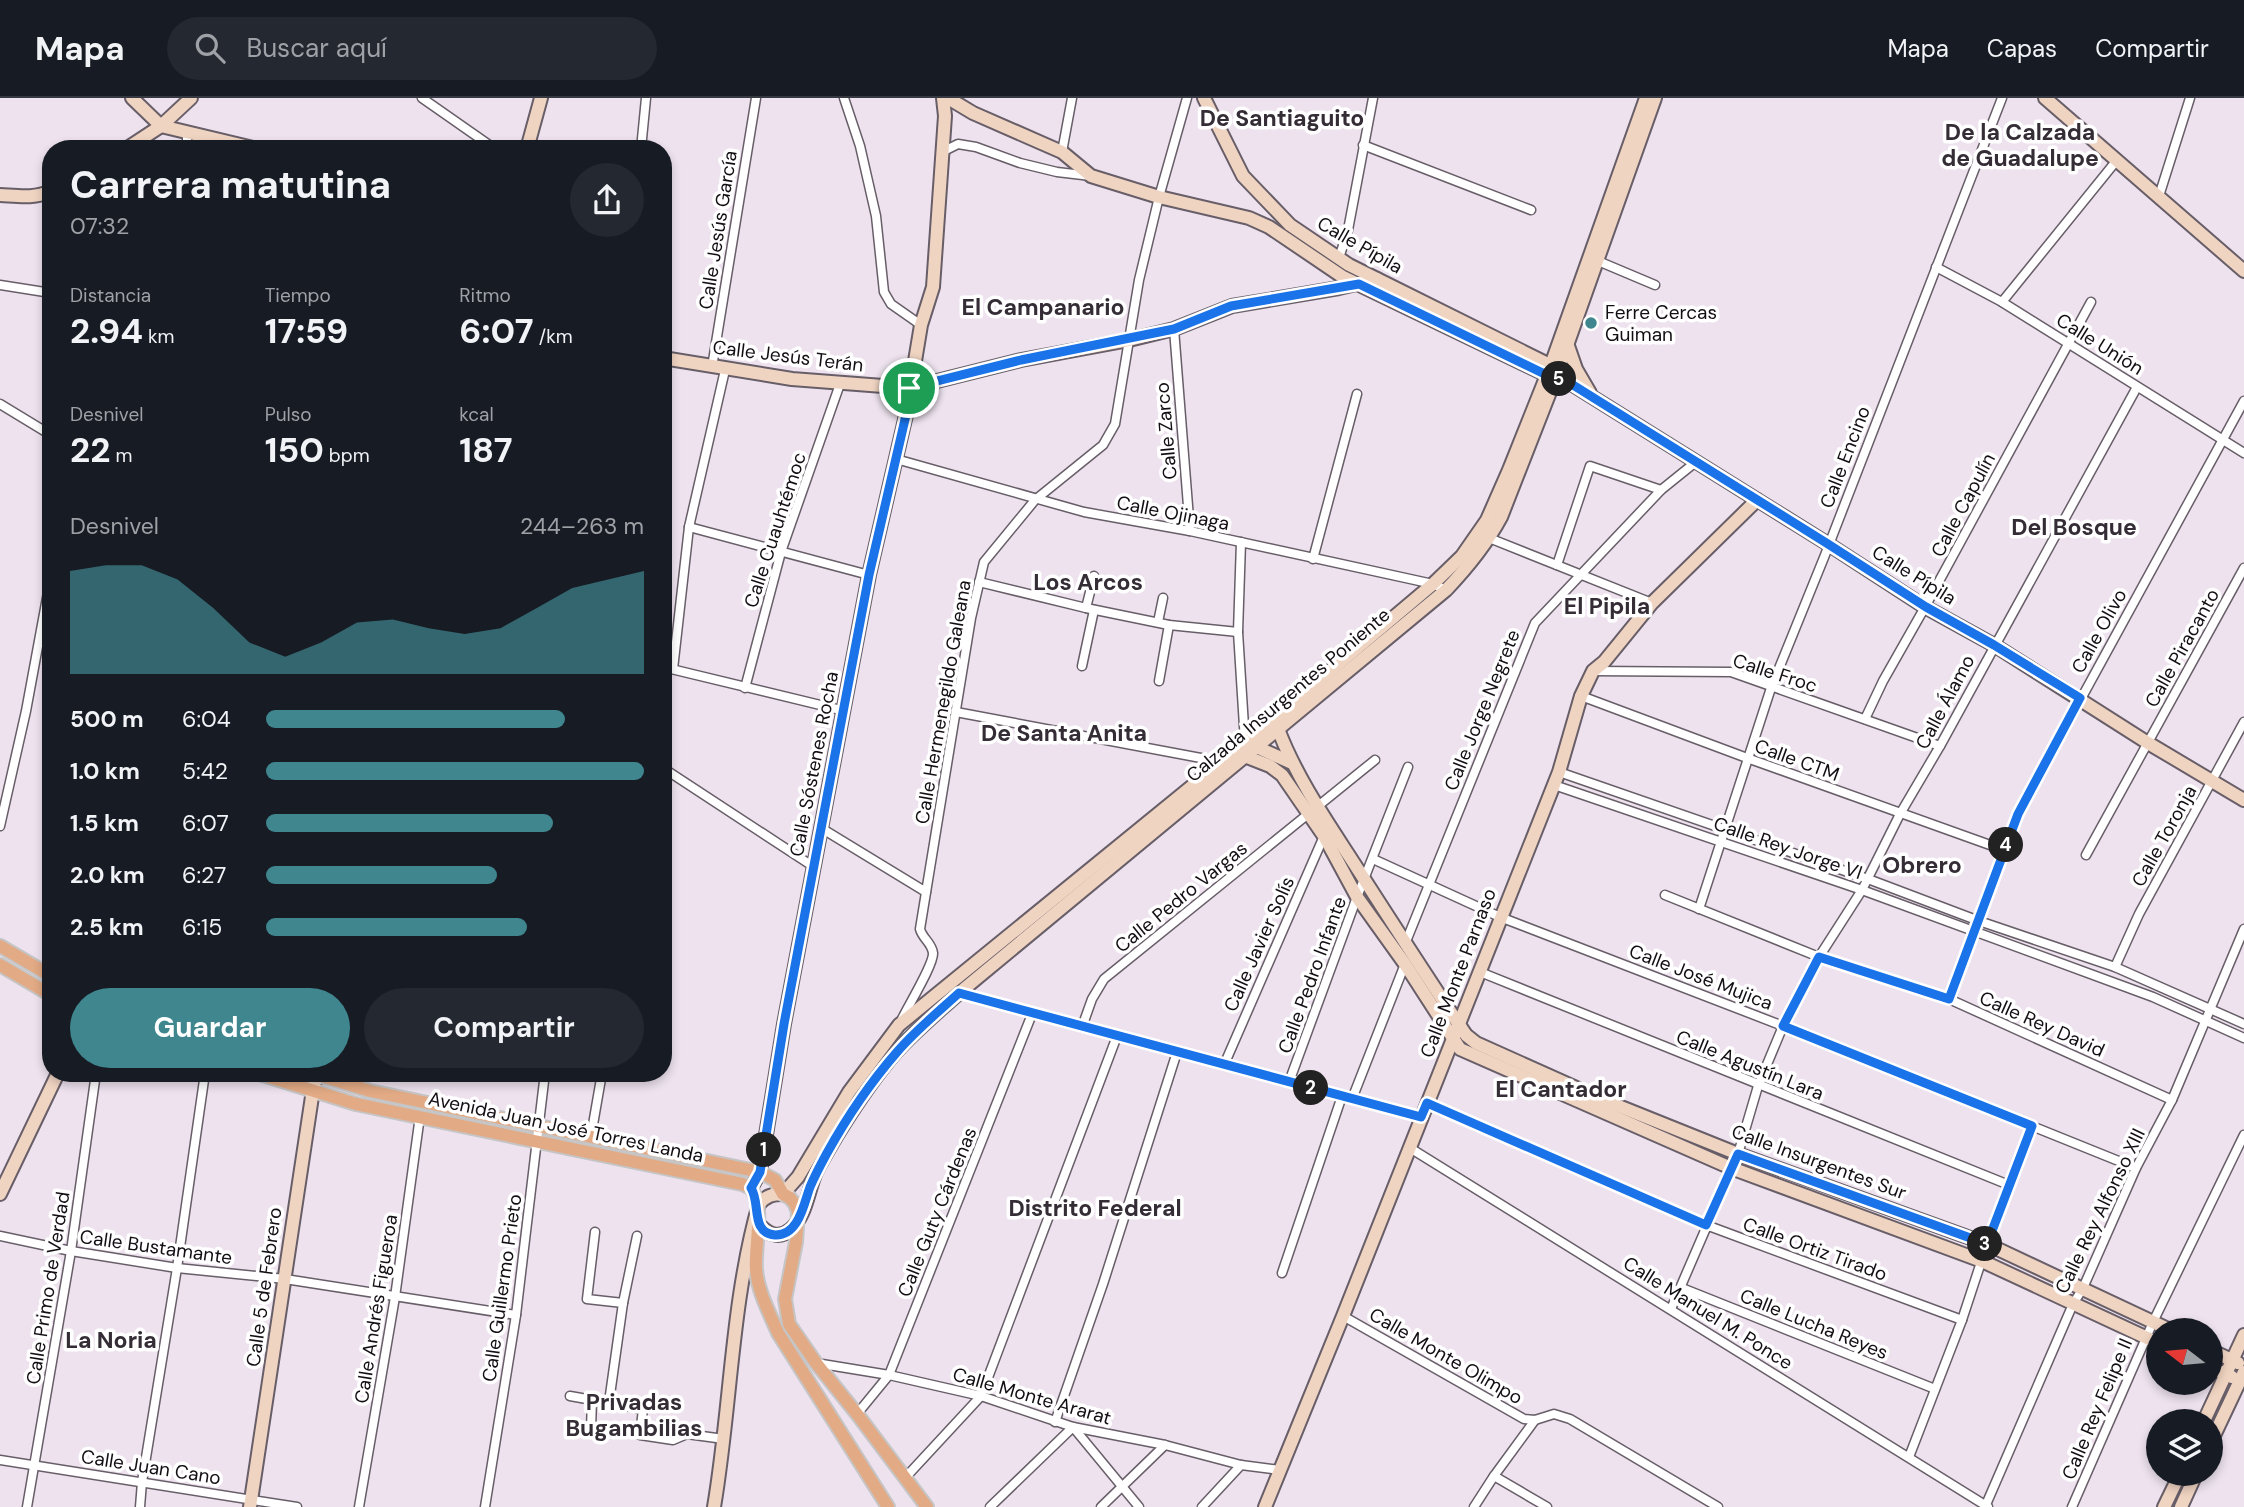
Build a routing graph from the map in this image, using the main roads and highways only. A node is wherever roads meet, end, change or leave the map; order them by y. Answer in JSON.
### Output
{"nodes":[{"id":1,"x":0,"y":946,"type":"edge"},
{"id":2,"x":0,"y":965,"type":"edge"},
{"id":3,"x":42,"y":971,"type":"edge"},
{"id":4,"x":42,"y":990,"type":"edge"},
{"id":5,"x":286,"y":1082,"type":"edge"},
{"id":6,"x":342,"y":1082,"type":"edge"},
{"id":7,"x":888,"y":1507,"type":"edge"},
{"id":8,"x":927,"y":1507,"type":"edge"}],
"edges":[{"from":1,"to":3,"type":"main road"},
{"from":2,"to":4,"type":"main road"},
{"from":5,"to":7,"type":"main road","name":"Avenida Juan José Torres Landa"},
{"from":6,"to":8,"type":"main road","name":"Avenida Juan José Torres Landa"}]}
